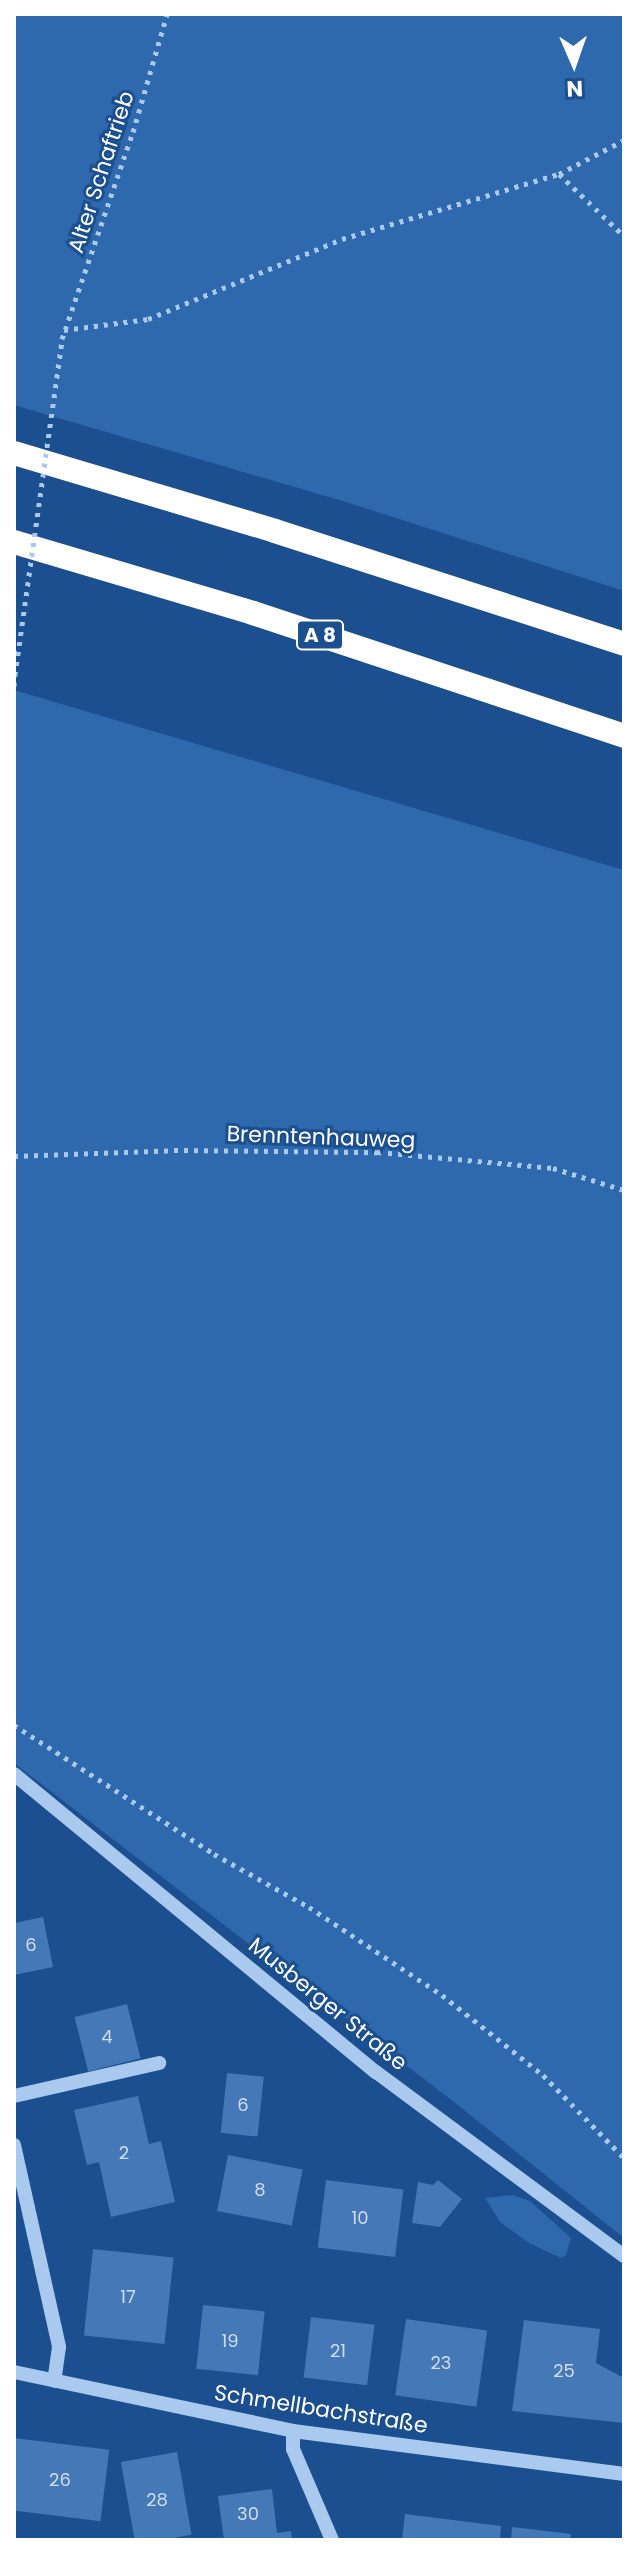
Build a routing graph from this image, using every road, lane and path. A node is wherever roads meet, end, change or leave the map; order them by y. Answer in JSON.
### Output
{"nodes":[{"id":1,"x":167,"y":14,"type":"edge"},
{"id":2,"x":624,"y":140,"type":"edge"},
{"id":3,"x":559,"y":174,"type":"junction"},
{"id":4,"x":624,"y":236,"type":"edge"},
{"id":5,"x":64,"y":330,"type":"junction"},
{"id":6,"x":14,"y":453,"type":"edge"},
{"id":7,"x":14,"y":542,"type":"edge"},
{"id":8,"x":624,"y":644,"type":"edge"},
{"id":9,"x":15,"y":675,"type":"edge"},
{"id":10,"x":14,"y":686,"type":"edge"},
{"id":11,"x":624,"y":736,"type":"edge"},
{"id":12,"x":14,"y":1156,"type":"edge"},
{"id":13,"x":624,"y":1190,"type":"edge"},
{"id":14,"x":14,"y":1725,"type":"edge"},
{"id":15,"x":14,"y":1775,"type":"edge"},
{"id":16,"x":159,"y":2063,"type":"dead end"},
{"id":17,"x":14,"y":2096,"type":"edge"},
{"id":18,"x":14,"y":2145,"type":"edge"},
{"id":19,"x":624,"y":2158,"type":"edge"},
{"id":20,"x":624,"y":2256,"type":"edge"},
{"id":21,"x":14,"y":2372,"type":"edge"},
{"id":22,"x":54,"y":2381,"type":"junction"},
{"id":23,"x":293,"y":2431,"type":"junction"},
{"id":24,"x":624,"y":2474,"type":"edge"},
{"id":25,"x":332,"y":2540,"type":"edge"}],
"edges":[{"from":1,"to":5,"type":"path","name":"Alter Schaftrieb"},
{"from":2,"to":3,"type":"path"},
{"from":3,"to":4,"type":"path"},
{"from":3,"to":5,"type":"path"},
{"from":5,"to":9,"type":"path","name":"Alter Schaftrieb","bridge":true},
{"from":6,"to":8,"type":"highway"},
{"from":7,"to":11,"type":"highway","number":"A 8"},
{"from":9,"to":10,"type":"path","name":"Alter Schaftrieb"},
{"from":12,"to":13,"type":"path","name":"Brenntenhauweg"},
{"from":14,"to":19,"type":"path"},
{"from":15,"to":20,"type":"street","name":"Musberger Straße"},
{"from":16,"to":17,"type":"street"},
{"from":18,"to":22,"type":"street"},
{"from":21,"to":22,"type":"street","name":"Schmellbachstraße"},
{"from":22,"to":23,"type":"street","name":"Schmellbachstraße"},
{"from":23,"to":24,"type":"street","name":"Schmellbachstraße"},
{"from":23,"to":25,"type":"street"}]}
